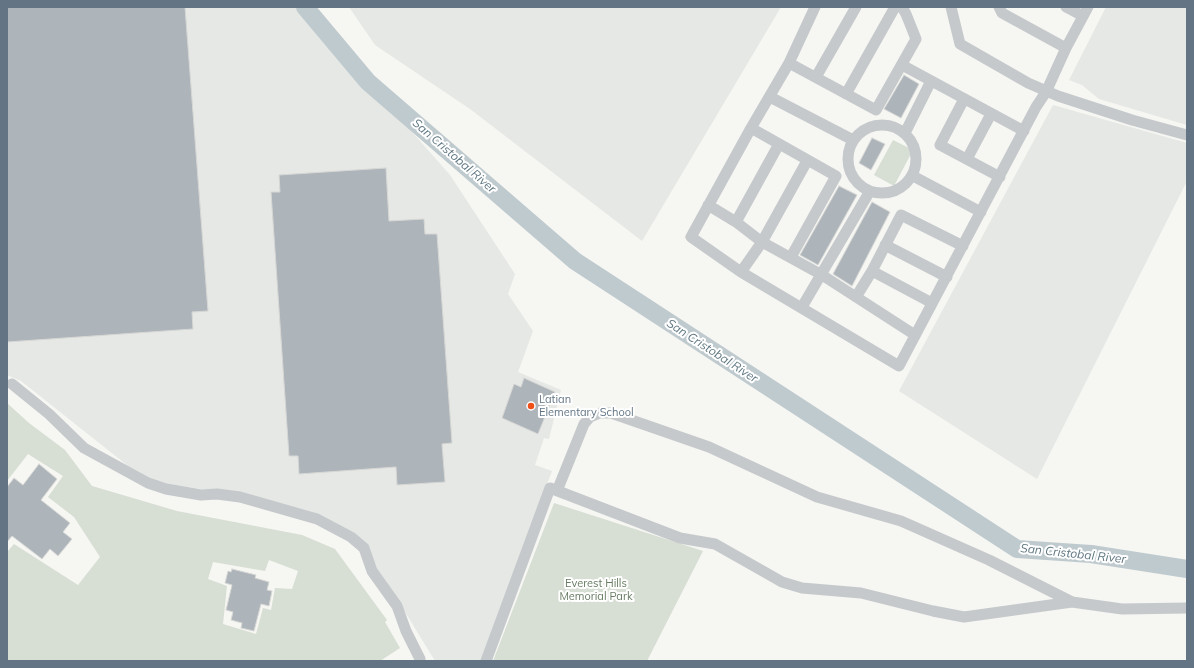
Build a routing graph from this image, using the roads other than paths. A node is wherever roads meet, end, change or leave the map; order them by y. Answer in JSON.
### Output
{"nodes":[{"id":1,"x":815,"y":7,"type":"edge"},
{"id":2,"x":856,"y":7,"type":"edge"},
{"id":3,"x":895,"y":7,"type":"edge"},
{"id":4,"x":902,"y":7,"type":"edge"},
{"id":5,"x":951,"y":7,"type":"edge"},
{"id":6,"x":999,"y":7,"type":"edge"},
{"id":7,"x":1066,"y":7,"type":"edge"},
{"id":8,"x":1085,"y":12,"type":"edge"},
{"id":9,"x":1066,"y":48,"type":"junction"},
{"id":10,"x":789,"y":63,"type":"junction"},
{"id":11,"x":902,"y":65,"type":"junction"},
{"id":12,"x":816,"y":77,"type":"junction"},
{"id":13,"x":931,"y":81,"type":"junction"},
{"id":14,"x":1046,"y":92,"type":"junction"},
{"id":15,"x":846,"y":94,"type":"junction"},
{"id":16,"x":770,"y":97,"type":"junction"},
{"id":17,"x":964,"y":99,"type":"junction"},
{"id":18,"x":991,"y":114,"type":"junction"},
{"id":19,"x":750,"y":128,"type":"junction"},
{"id":20,"x":1024,"y":131,"type":"junction"},
{"id":21,"x":905,"y":133,"type":"junction"},
{"id":22,"x":1187,"y":135,"type":"edge"},
{"id":23,"x":853,"y":140,"type":"junction"},
{"id":24,"x":779,"y":144,"type":"junction"},
{"id":25,"x":967,"y":159,"type":"junction"},
{"id":26,"x":807,"y":161,"type":"junction"},
{"id":27,"x":913,"y":176,"type":"junction"},
{"id":28,"x":1000,"y":177,"type":"junction"},
{"id":29,"x":870,"y":191,"type":"junction"},
{"id":30,"x":708,"y":205,"type":"junction"},
{"id":31,"x":981,"y":212,"type":"junction"},
{"id":32,"x":736,"y":222,"type":"junction"},
{"id":33,"x":762,"y":242,"type":"junction"},
{"id":34,"x":885,"y":245,"type":"junction"},
{"id":35,"x":963,"y":246,"type":"junction"},
{"id":36,"x":791,"y":257,"type":"junction"},
{"id":37,"x":872,"y":271,"type":"junction"},
{"id":38,"x":741,"y":272,"type":"junction"},
{"id":39,"x":822,"y":275,"type":"junction"},
{"id":40,"x":947,"y":277,"type":"junction"},
{"id":41,"x":856,"y":297,"type":"junction"},
{"id":42,"x":932,"y":303,"type":"junction"},
{"id":43,"x":802,"y":307,"type":"junction"},
{"id":44,"x":915,"y":335,"type":"junction"},
{"id":45,"x":12,"y":384,"type":"dead end"},
{"id":46,"x":557,"y":491,"type":"junction"},
{"id":47,"x":1072,"y":602,"type":"junction"},
{"id":48,"x":1187,"y":608,"type":"edge"},
{"id":49,"x":419,"y":660,"type":"edge"},
{"id":50,"x":486,"y":661,"type":"edge"}],
"edges":[{"from":1,"to":10,"type":"street"},
{"from":2,"to":12,"type":"street"},
{"from":3,"to":15,"type":"street"},
{"from":4,"to":11,"type":"street"},
{"from":5,"to":14,"type":"street"},
{"from":6,"to":9,"type":"street"},
{"from":7,"to":8,"type":"street"},
{"from":8,"to":9,"type":"street"},
{"from":9,"to":14,"type":"street"},
{"from":10,"to":12,"type":"street"},
{"from":10,"to":16,"type":"street"},
{"from":11,"to":13,"type":"street"},
{"from":11,"to":15,"type":"street"},
{"from":12,"to":15,"type":"street"},
{"from":13,"to":17,"type":"street"},
{"from":13,"to":21,"type":"street"},
{"from":14,"to":20,"type":"street"},
{"from":14,"to":22,"type":"street"},
{"from":16,"to":19,"type":"street"},
{"from":16,"to":23,"type":"street"},
{"from":17,"to":18,"type":"street"},
{"from":17,"to":25,"type":"street"},
{"from":18,"to":20,"type":"street"},
{"from":18,"to":25,"type":"street"},
{"from":19,"to":24,"type":"street"},
{"from":19,"to":30,"type":"street"},
{"from":20,"to":28,"type":"street"},
{"from":21,"to":23,"type":"street"},
{"from":21,"to":27,"type":"street"},
{"from":23,"to":29,"type":"street"},
{"from":24,"to":26,"type":"street"},
{"from":24,"to":32,"type":"street"},
{"from":25,"to":28,"type":"street"},
{"from":26,"to":33,"type":"street"},
{"from":26,"to":36,"type":"street"},
{"from":27,"to":29,"type":"street"},
{"from":27,"to":31,"type":"street"},
{"from":28,"to":31,"type":"street"},
{"from":29,"to":39,"type":"street"},
{"from":30,"to":32,"type":"street"},
{"from":30,"to":38,"type":"street"},
{"from":31,"to":35,"type":"street"},
{"from":32,"to":33,"type":"street"},
{"from":33,"to":36,"type":"street"},
{"from":33,"to":38,"type":"street"},
{"from":34,"to":35,"type":"street"},
{"from":34,"to":37,"type":"street"},
{"from":34,"to":40,"type":"street"},
{"from":35,"to":40,"type":"street"},
{"from":36,"to":39,"type":"street"},
{"from":37,"to":41,"type":"street"},
{"from":37,"to":42,"type":"street"},
{"from":38,"to":43,"type":"street"},
{"from":39,"to":41,"type":"street"},
{"from":39,"to":43,"type":"street"},
{"from":40,"to":42,"type":"street"},
{"from":41,"to":44,"type":"street"},
{"from":42,"to":44,"type":"street"},
{"from":43,"to":44,"type":"street"},
{"from":45,"to":49,"type":"street"},
{"from":46,"to":47,"type":"street"},
{"from":46,"to":47,"type":"street"},
{"from":46,"to":50,"type":"street"},
{"from":47,"to":48,"type":"street"}]}
